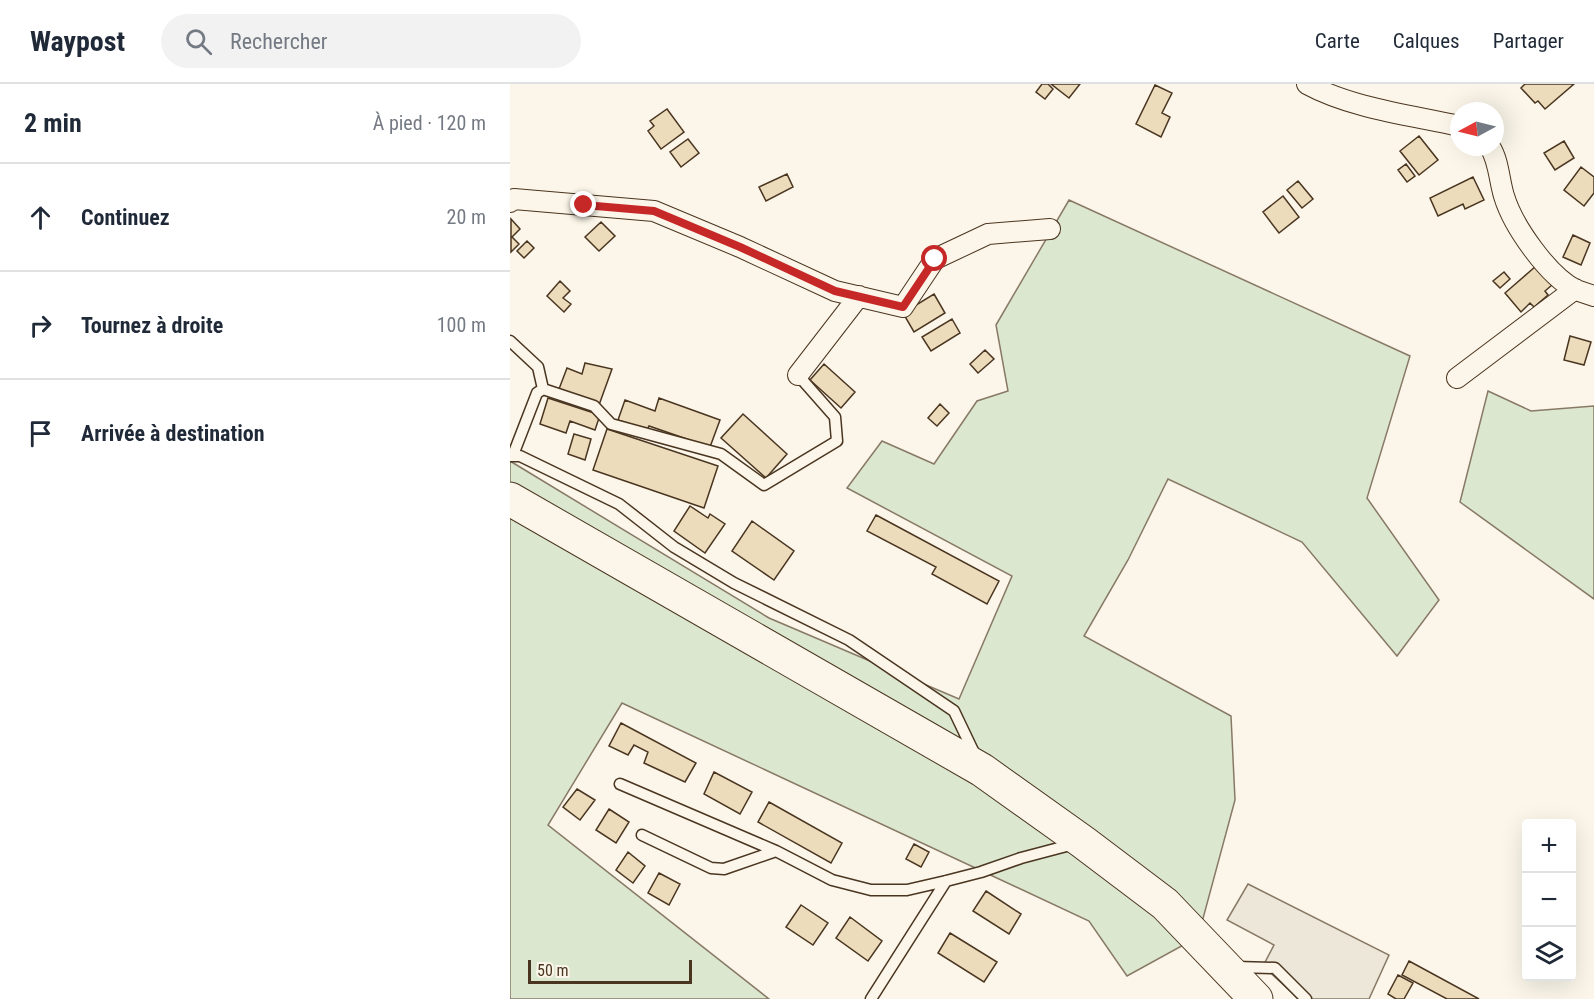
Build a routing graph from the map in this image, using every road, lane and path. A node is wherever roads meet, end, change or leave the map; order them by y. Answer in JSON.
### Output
{"nodes":[{"id":1,"x":1307,"y":84,"type":"edge"},
{"id":2,"x":1450,"y":124,"type":"edge"},
{"id":3,"x":1493,"y":156,"type":"edge"},
{"id":4,"x":510,"y":202,"type":"edge"},
{"id":5,"x":1050,"y":229,"type":"dead end"},
{"id":6,"x":1575,"y":289,"type":"junction"},
{"id":7,"x":1594,"y":296,"type":"edge"},
{"id":8,"x":859,"y":297,"type":"junction"},
{"id":9,"x":510,"y":341,"type":"edge"},
{"id":10,"x":798,"y":375,"type":"joint"},
{"id":11,"x":1457,"y":378,"type":"dead end"},
{"id":12,"x":543,"y":389,"type":"junction"},
{"id":13,"x":512,"y":455,"type":"edge"},
{"id":14,"x":510,"y":499,"type":"edge"},
{"id":15,"x":982,"y":770,"type":"junction"},
{"id":16,"x":620,"y":784,"type":"dead end"},
{"id":17,"x":642,"y":834,"type":"dead end"},
{"id":18,"x":1083,"y":842,"type":"junction"},
{"id":19,"x":776,"y":851,"type":"junction"},
{"id":20,"x":946,"y":882,"type":"junction"},
{"id":21,"x":1226,"y":967,"type":"junction"},
{"id":22,"x":872,"y":999,"type":"edge"},
{"id":23,"x":1256,"y":999,"type":"edge"},
{"id":24,"x":1306,"y":999,"type":"edge"}],
"edges":[{"from":1,"to":2,"type":"street"},
{"from":3,"to":6,"type":"street"},
{"from":4,"to":8,"type":"street"},
{"from":5,"to":8,"type":"street"},
{"from":6,"to":7,"type":"street"},
{"from":6,"to":11,"type":"street"},
{"from":8,"to":10,"type":"street"},
{"from":9,"to":12,"type":"lane"},
{"from":10,"to":12,"type":"lane"},
{"from":12,"to":13,"type":"lane"},
{"from":13,"to":15,"type":"lane"},
{"from":14,"to":15,"type":"highway"},
{"from":15,"to":18,"type":"highway"},
{"from":16,"to":19,"type":"lane"},
{"from":17,"to":19,"type":"lane"},
{"from":18,"to":20,"type":"lane"},
{"from":18,"to":21,"type":"highway"},
{"from":19,"to":20,"type":"lane"},
{"from":20,"to":22,"type":"lane"},
{"from":21,"to":23,"type":"highway"},
{"from":21,"to":24,"type":"lane"}]}
